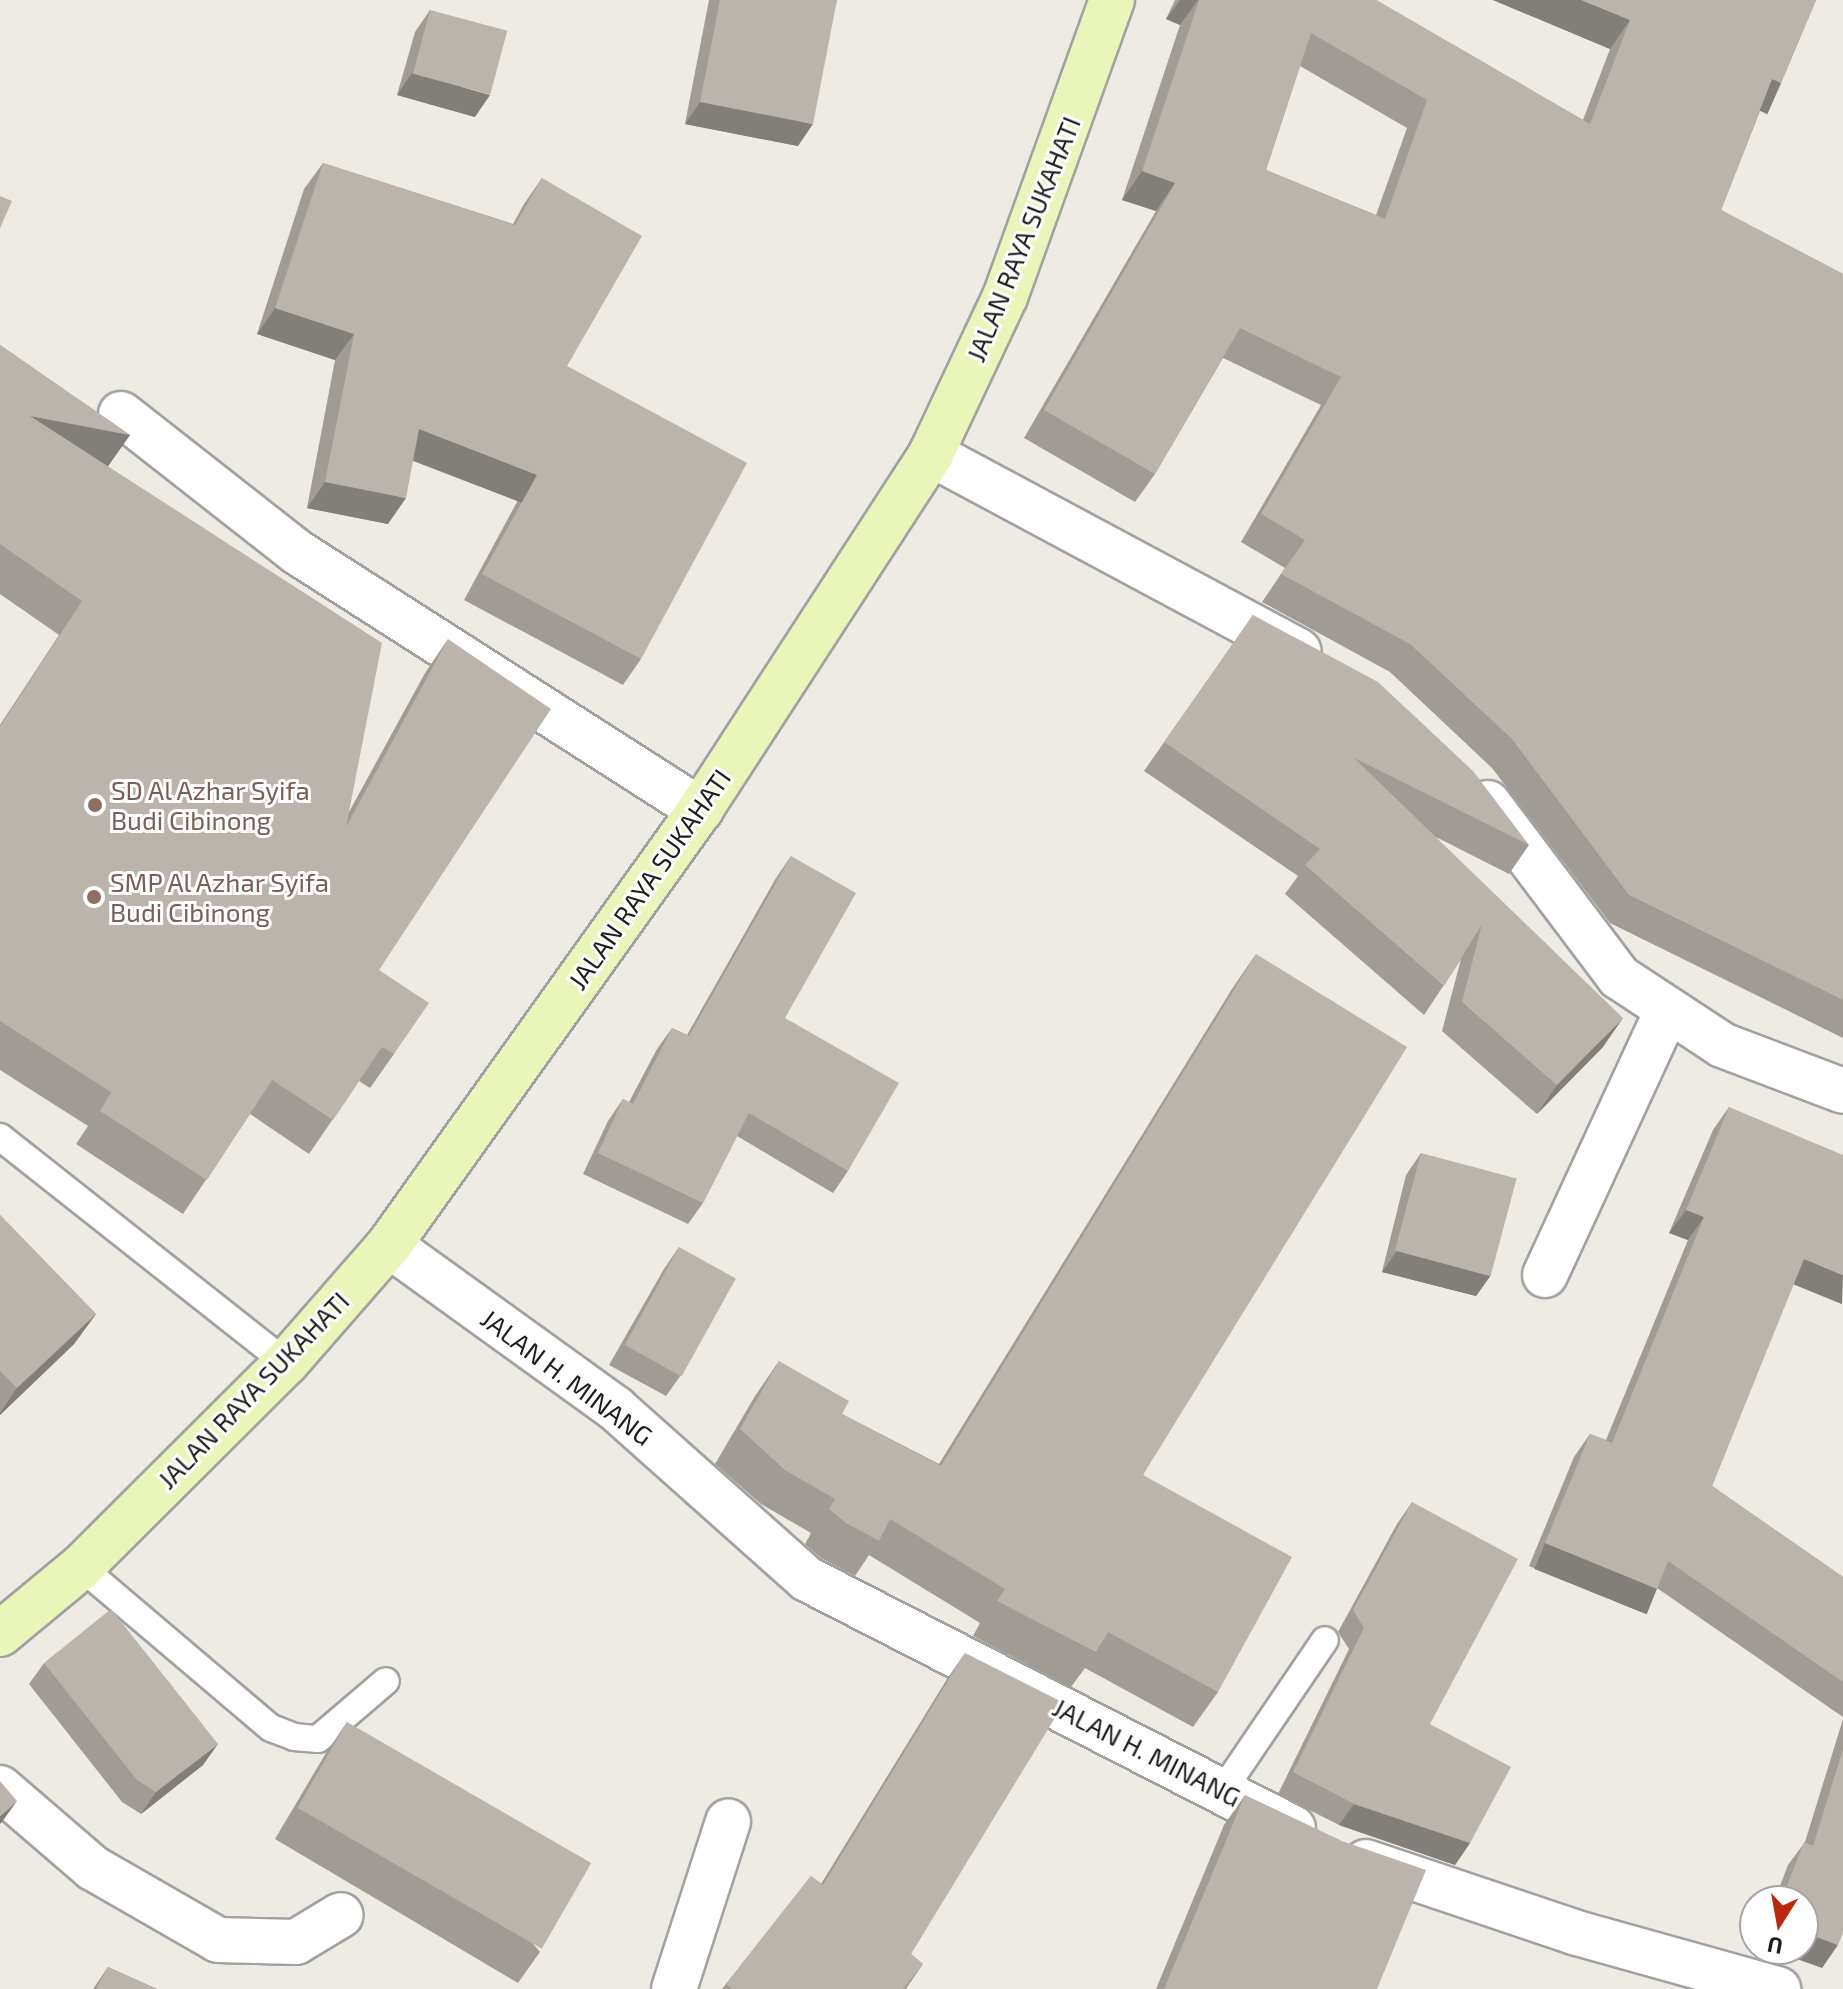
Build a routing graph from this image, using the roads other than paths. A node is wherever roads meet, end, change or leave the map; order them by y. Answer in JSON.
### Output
{"nodes":[{"id":1,"x":1112,"y":0,"type":"edge"},
{"id":2,"x":121,"y":414,"type":"dead end"},
{"id":3,"x":931,"y":454,"type":"junction"},
{"id":4,"x":1332,"y":668,"type":"edge"},
{"id":5,"x":1463,"y":773,"type":"edge"},
{"id":6,"x":700,"y":810,"type":"junction"},
{"id":7,"x":1666,"y":1013,"type":"junction"},
{"id":8,"x":1843,"y":1091,"type":"edge"},
{"id":9,"x":0,"y":1137,"type":"edge"},
{"id":10,"x":389,"y":1245,"type":"junction"},
{"id":11,"x":1545,"y":1275,"type":"dead end"},
{"id":12,"x":286,"y":1363,"type":"junction"},
{"id":13,"x":81,"y":1567,"type":"junction"},
{"id":14,"x":0,"y":1634,"type":"edge"},
{"id":15,"x":1325,"y":1640,"type":"dead end"},
{"id":16,"x":386,"y":1681,"type":"dead end"},
{"id":17,"x":0,"y":1788,"type":"edge"},
{"id":18,"x":1223,"y":1790,"type":"junction"},
{"id":19,"x":728,"y":1822,"type":"dead end"},
{"id":20,"x":341,"y":1915,"type":"dead end"},
{"id":21,"x":674,"y":1989,"type":"edge"},
{"id":22,"x":1778,"y":1989,"type":"edge"}],
"edges":[{"from":1,"to":3,"type":"main road","name":"JALAN RAYA SUKAHATI"},
{"from":2,"to":6,"type":"street"},
{"from":3,"to":4,"type":"street"},
{"from":3,"to":6,"type":"main road","name":"JALAN RAYA SUKAHATI"},
{"from":5,"to":7,"type":"street"},
{"from":6,"to":10,"type":"main road","name":"JALAN RAYA SUKAHATI"},
{"from":7,"to":8,"type":"street"},
{"from":7,"to":11,"type":"street"},
{"from":9,"to":12,"type":"lane"},
{"from":10,"to":12,"type":"main road","name":"JALAN RAYA SUKAHATI"},
{"from":10,"to":18,"type":"street","name":"JALAN H. MINANG"},
{"from":12,"to":13,"type":"main road","name":"JALAN RAYA SUKAHATI"},
{"from":13,"to":14,"type":"main road","name":"JALAN RAYA SUKAHATI"},
{"from":13,"to":16,"type":"lane"},
{"from":15,"to":18,"type":"lane"},
{"from":17,"to":20,"type":"street"},
{"from":18,"to":22,"type":"street","name":"JALAN H. MINANG"},
{"from":19,"to":21,"type":"street"}]}
